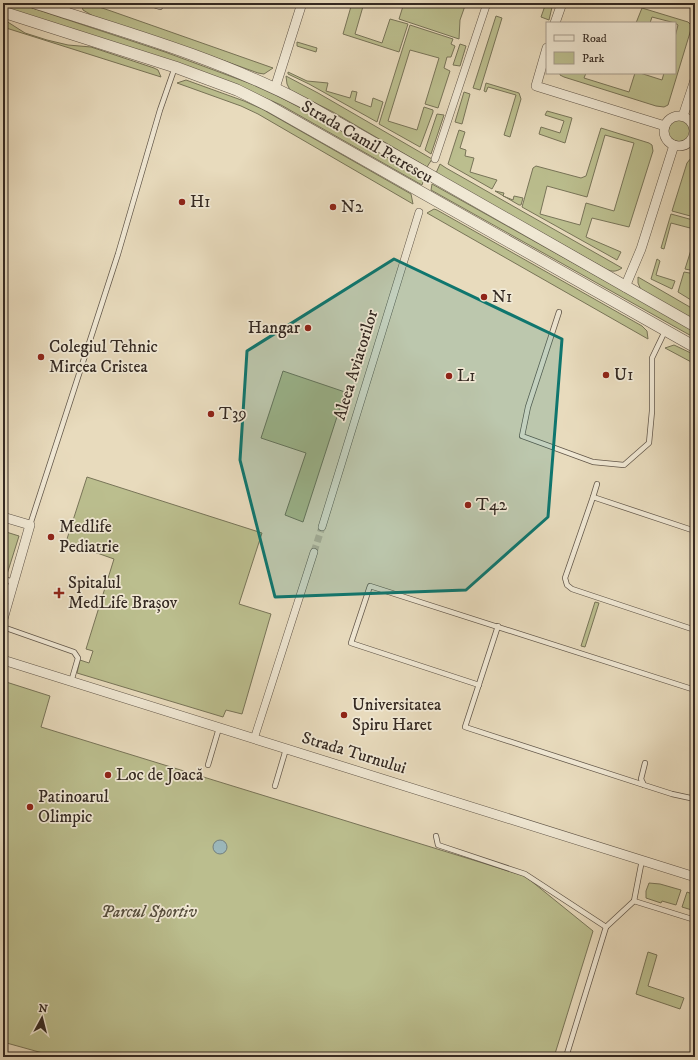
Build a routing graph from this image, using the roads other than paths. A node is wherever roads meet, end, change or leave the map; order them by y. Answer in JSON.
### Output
{"nodes":[{"id":1,"x":35,"y":3,"type":"edge"},
{"id":2,"x":148,"y":3,"type":"edge"},
{"id":3,"x":161,"y":3,"type":"edge"},
{"id":4,"x":302,"y":3,"type":"edge"},
{"id":5,"x":487,"y":3,"type":"edge"},
{"id":6,"x":562,"y":3,"type":"edge"},
{"id":7,"x":68,"y":8,"type":"edge"},
{"id":8,"x":3,"y":12,"type":"edge"},
{"id":9,"x":555,"y":22,"type":"edge"},
{"id":10,"x":546,"y":51,"type":"edge"},
{"id":11,"x":175,"y":67,"type":"junction"},
{"id":12,"x":695,"y":80,"type":"edge"},
{"id":13,"x":275,"y":88,"type":"junction"},
{"id":14,"x":683,"y":116,"type":"junction"},
{"id":15,"x":665,"y":126,"type":"junction"},
{"id":16,"x":694,"y":136,"type":"edge"},
{"id":17,"x":674,"y":145,"type":"junction"},
{"id":18,"x":435,"y":159,"type":"dead end"},
{"id":19,"x":418,"y":212,"type":"dead end"},
{"id":20,"x":625,"y":286,"type":"junction"},
{"id":21,"x":558,"y":312,"type":"dead end"},
{"id":22,"x":695,"y":326,"type":"edge"},
{"id":23,"x":665,"y":331,"type":"junction"},
{"id":24,"x":695,"y":347,"type":"edge"},
{"id":25,"x":597,"y":484,"type":"dead end"},
{"id":26,"x":593,"y":497,"type":"junction"},
{"id":27,"x":3,"y":517,"type":"edge"},
{"id":28,"x":30,"y":525,"type":"junction"},
{"id":29,"x":322,"y":528,"type":"tunnel mouth"},
{"id":30,"x":695,"y":531,"type":"edge"},
{"id":31,"x":314,"y":552,"type":"tunnel mouth"},
{"id":32,"x":3,"y":579,"type":"edge"},
{"id":33,"x":14,"y":582,"type":"junction"},
{"id":34,"x":3,"y":619,"type":"edge"},
{"id":35,"x":498,"y":626,"type":"junction"},
{"id":36,"x":3,"y":627,"type":"edge"},
{"id":37,"x":695,"y":630,"type":"edge"},
{"id":38,"x":3,"y":660,"type":"edge"},
{"id":39,"x":71,"y":682,"type":"junction"},
{"id":40,"x":479,"y":685,"type":"junction"},
{"id":41,"x":695,"y":690,"type":"edge"},
{"id":42,"x":219,"y":728,"type":"junction"},
{"id":43,"x":254,"y":739,"type":"junction"},
{"id":44,"x":286,"y":749,"type":"junction"},
{"id":45,"x":645,"y":763,"type":"dead end"},
{"id":46,"x":208,"y":765,"type":"dead end"},
{"id":47,"x":644,"y":785,"type":"junction"},
{"id":48,"x":275,"y":786,"type":"dead end"},
{"id":49,"x":695,"y":799,"type":"edge"},
{"id":50,"x":436,"y":836,"type":"dead end"},
{"id":51,"x":642,"y":860,"type":"junction"},
{"id":52,"x":695,"y":875,"type":"edge"},
{"id":53,"x":634,"y":901,"type":"junction"},
{"id":54,"x":695,"y":920,"type":"edge"},
{"id":55,"x":606,"y":928,"type":"junction"},
{"id":56,"x":566,"y":1057,"type":"edge"}],
"edges":[{"from":1,"to":7,"type":"street","name":"Strada Camil Petrescu"},
{"from":2,"to":3,"type":"lane"},
{"from":4,"to":13,"type":"street"},
{"from":5,"to":18,"type":"street"},
{"from":6,"to":9,"type":"street"},
{"from":7,"to":13,"type":"street","name":"Strada Camil Petrescu"},
{"from":8,"to":11,"type":"street","name":"Strada Camil Petrescu"},
{"from":10,"to":15,"type":"street"},
{"from":11,"to":23,"type":"street","name":"Strada Camil Petrescu"},
{"from":11,"to":28,"type":"lane"},
{"from":12,"to":14,"type":"street"},
{"from":13,"to":20,"type":"street","name":"Strada Camil Petrescu"},
{"from":14,"to":15,"type":"street"},
{"from":14,"to":16,"type":"street"},
{"from":15,"to":17,"type":"street"},
{"from":16,"to":17,"type":"street"},
{"from":17,"to":20,"type":"street"},
{"from":19,"to":29,"type":"street","name":"Aleea Aviatorilor"},
{"from":20,"to":22,"type":"street","name":"Strada Camil Petrescu"},
{"from":21,"to":23,"type":"lane"},
{"from":23,"to":24,"type":"street","name":"Strada Camil Petrescu"},
{"from":25,"to":26,"type":"lane"},
{"from":26,"to":30,"type":"lane"},
{"from":26,"to":37,"type":"lane"},
{"from":27,"to":28,"type":"street"},
{"from":28,"to":33,"type":"street"},
{"from":31,"to":43,"type":"street"},
{"from":32,"to":33,"type":"lane"},
{"from":33,"to":34,"type":"street"},
{"from":35,"to":40,"type":"lane"},
{"from":35,"to":40,"type":"lane"},
{"from":35,"to":41,"type":"lane"},
{"from":36,"to":39,"type":"lane"},
{"from":38,"to":39,"type":"street","name":"Strada Turnului"},
{"from":39,"to":42,"type":"street","name":"Strada Turnului"},
{"from":40,"to":47,"type":"lane"},
{"from":42,"to":43,"type":"street","name":"Strada Turnului"},
{"from":42,"to":46,"type":"lane"},
{"from":43,"to":44,"type":"street","name":"Strada Turnului"},
{"from":44,"to":48,"type":"lane"},
{"from":44,"to":51,"type":"street","name":"Strada Turnului"},
{"from":45,"to":47,"type":"lane"},
{"from":47,"to":49,"type":"lane"},
{"from":50,"to":55,"type":"lane"},
{"from":51,"to":52,"type":"street","name":"Strada Turnului"},
{"from":51,"to":53,"type":"lane"},
{"from":53,"to":54,"type":"lane"},
{"from":53,"to":55,"type":"lane"},
{"from":55,"to":56,"type":"lane"}]}
